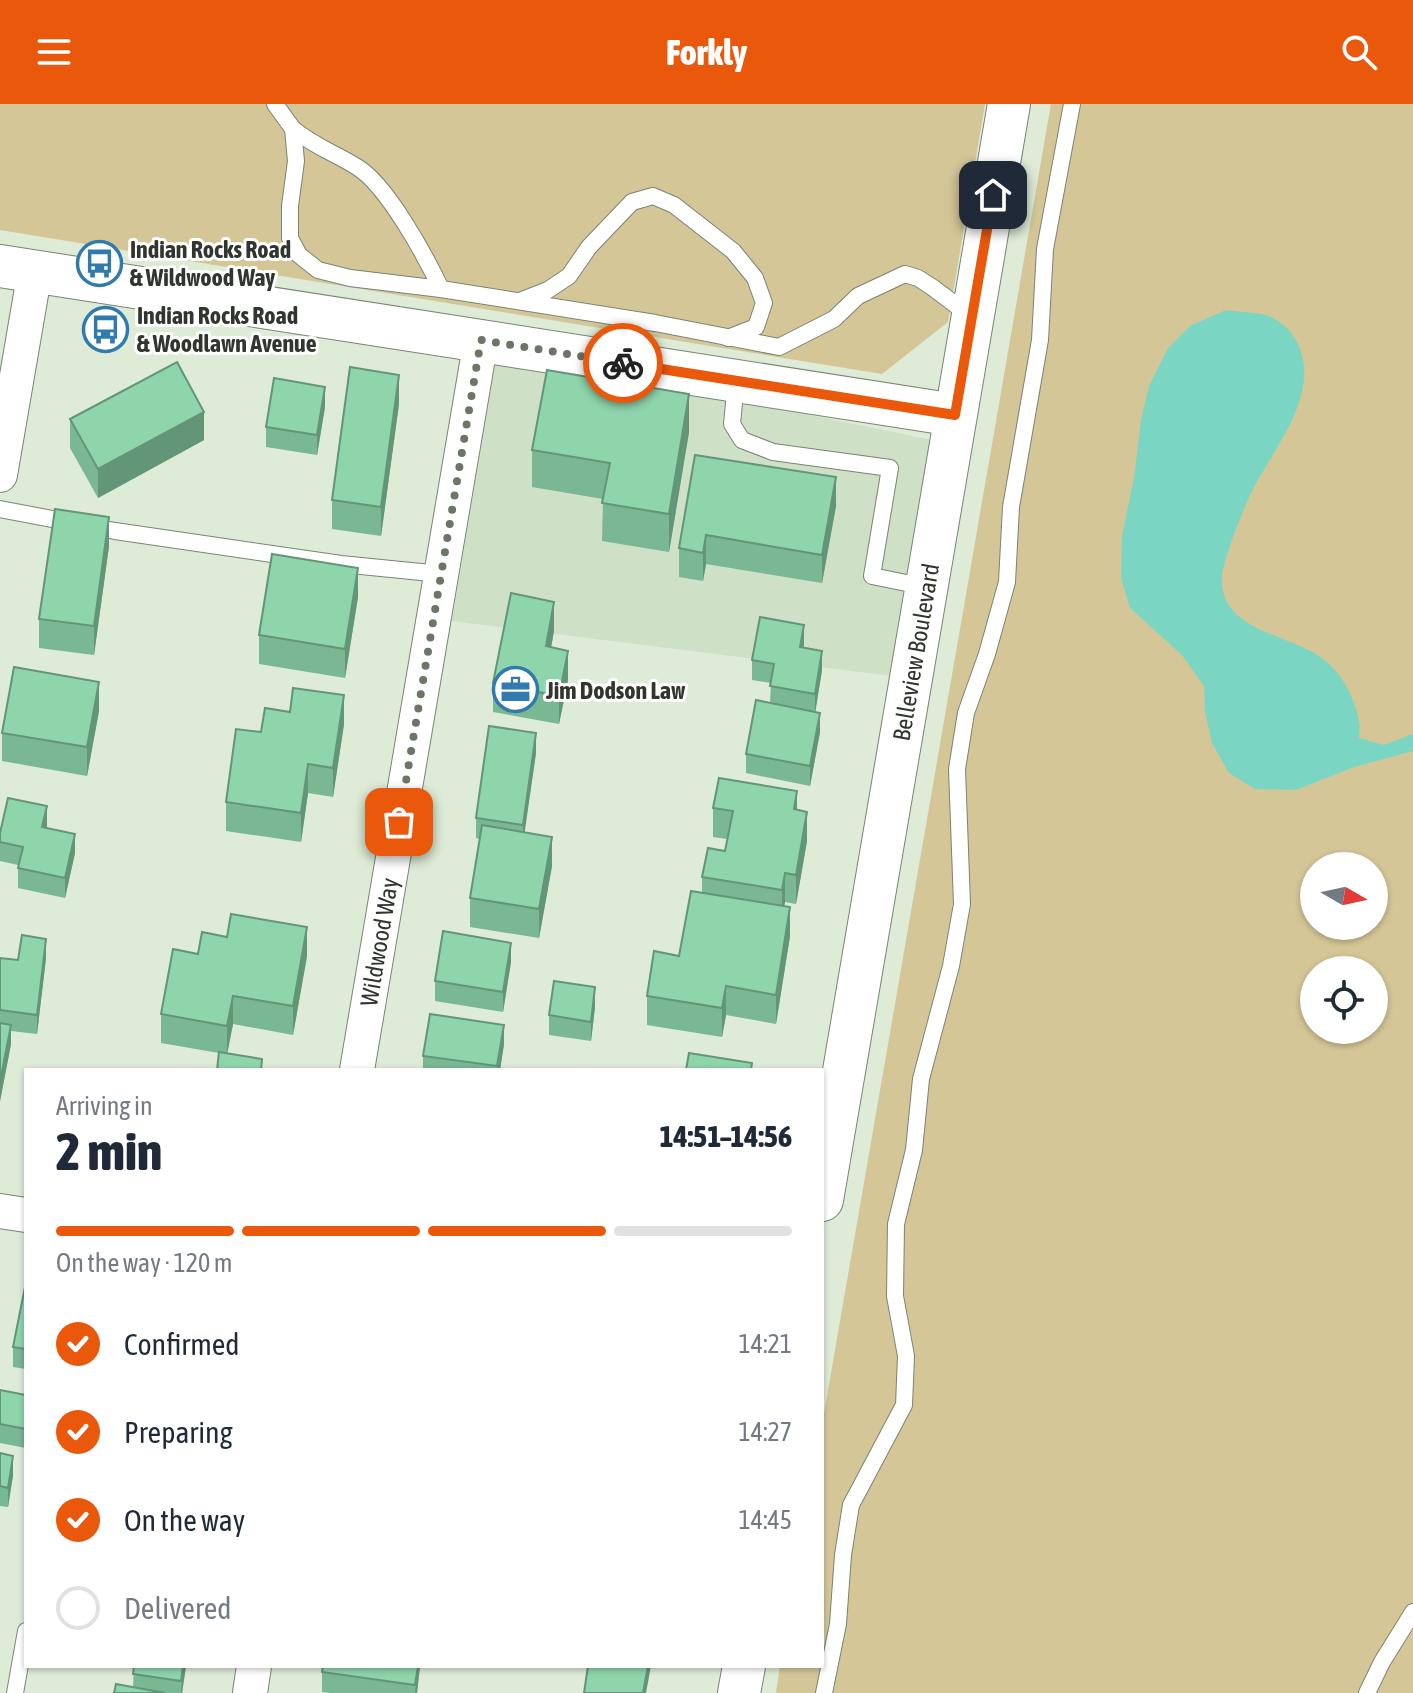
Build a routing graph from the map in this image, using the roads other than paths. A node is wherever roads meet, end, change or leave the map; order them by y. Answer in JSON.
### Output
{"nodes":[{"id":1,"x":275,"y":104,"type":"edge"},
{"id":2,"x":1009,"y":104,"type":"edge"},
{"id":3,"x":1072,"y":104,"type":"edge"},
{"id":4,"x":293,"y":129,"type":"junction"},
{"id":5,"x":18,"y":269,"type":"edge"},
{"id":6,"x":441,"y":289,"type":"junction"},
{"id":7,"x":519,"y":302,"type":"junction"},
{"id":8,"x":972,"y":317,"type":"junction"},
{"id":9,"x":728,"y":338,"type":"junction"},
{"id":10,"x":481,"y":340,"type":"junction"},
{"id":11,"x":736,"y":381,"type":"junction"},
{"id":12,"x":955,"y":415,"type":"junction"},
{"id":13,"x":0,"y":475,"type":"edge"},
{"id":14,"x":0,"y":509,"type":"edge"},
{"id":15,"x":441,"y":574,"type":"junction"},
{"id":16,"x":926,"y":587,"type":"junction"},
{"id":17,"x":357,"y":1068,"type":"edge"},
{"id":18,"x":824,"y":1188,"type":"edge"},
{"id":19,"x":0,"y":1211,"type":"edge"},
{"id":20,"x":24,"y":1215,"type":"edge"},
{"id":21,"x":1413,"y":1612,"type":"edge"},
{"id":22,"x":24,"y":1642,"type":"edge"},
{"id":23,"x":254,"y":1668,"type":"edge"},
{"id":24,"x":744,"y":1668,"type":"edge"},
{"id":25,"x":15,"y":1693,"type":"edge"},
{"id":26,"x":250,"y":1693,"type":"edge"},
{"id":27,"x":739,"y":1693,"type":"edge"},
{"id":28,"x":824,"y":1693,"type":"edge"},
{"id":29,"x":1367,"y":1693,"type":"edge"}],
"edges":[{"from":1,"to":4,"type":"lane"},
{"from":2,"to":8,"type":"street","name":"Belleview Boulevard"},
{"from":3,"to":28,"type":"lane"},
{"from":4,"to":6,"type":"lane"},
{"from":4,"to":6,"type":"lane"},
{"from":5,"to":10,"type":"street"},
{"from":5,"to":13,"type":"street"},
{"from":6,"to":7,"type":"lane"},
{"from":7,"to":9,"type":"lane"},
{"from":7,"to":9,"type":"lane"},
{"from":8,"to":9,"type":"lane"},
{"from":8,"to":12,"type":"street","name":"Belleview Boulevard"},
{"from":10,"to":11,"type":"street"},
{"from":10,"to":15,"type":"street","name":"Wildwood Way"},
{"from":11,"to":12,"type":"street"},
{"from":11,"to":16,"type":"lane"},
{"from":12,"to":16,"type":"street","name":"Belleview Boulevard"},
{"from":14,"to":15,"type":"lane"},
{"from":15,"to":17,"type":"street","name":"Wildwood Way"},
{"from":16,"to":18,"type":"street","name":"Belleview Boulevard"},
{"from":19,"to":20,"type":"street"},
{"from":21,"to":29,"type":"lane"},
{"from":22,"to":25,"type":"lane"},
{"from":23,"to":26,"type":"street"},
{"from":24,"to":27,"type":"street"}]}
